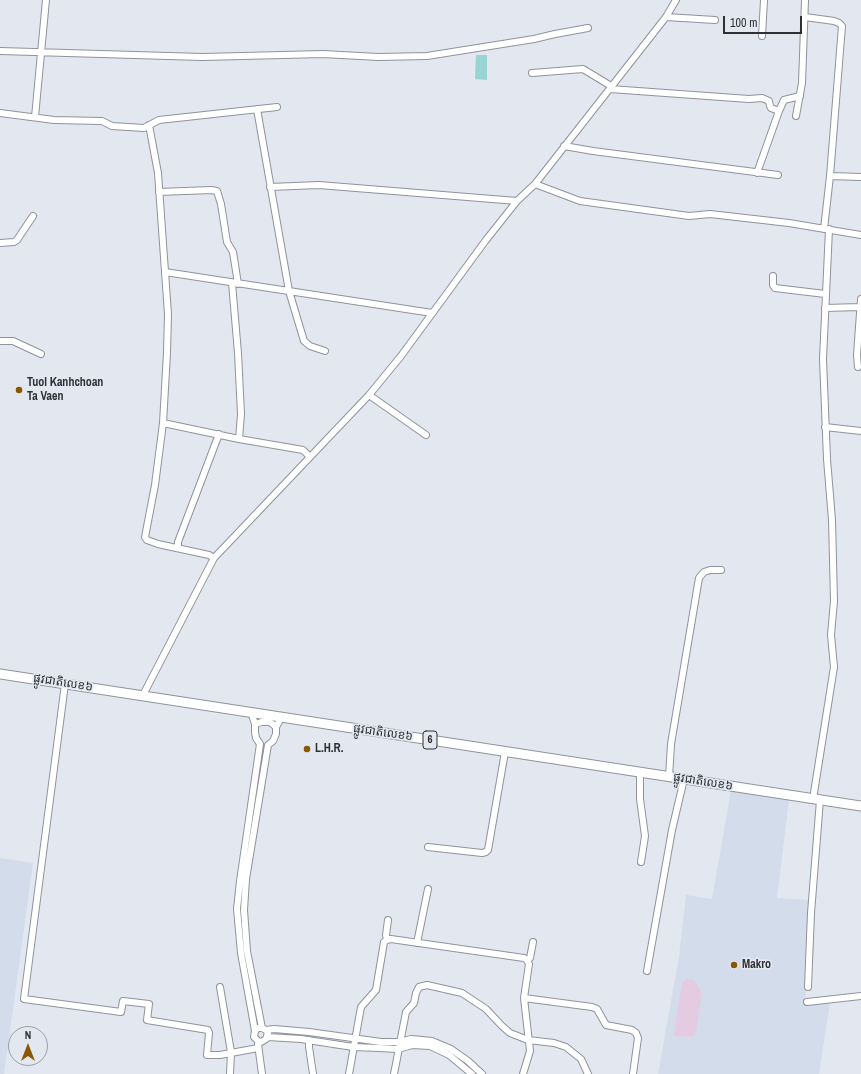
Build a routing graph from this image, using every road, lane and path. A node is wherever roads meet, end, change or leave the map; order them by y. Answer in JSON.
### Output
{"nodes":[{"id":1,"x":46,"y":0,"type":"edge"},
{"id":2,"x":676,"y":0,"type":"edge"},
{"id":3,"x":764,"y":0,"type":"edge"},
{"id":4,"x":805,"y":0,"type":"edge"},
{"id":5,"x":666,"y":17,"type":"junction"},
{"id":6,"x":805,"y":17,"type":"junction"},
{"id":7,"x":715,"y":20,"type":"dead end"},
{"id":8,"x":588,"y":28,"type":"dead end"},
{"id":9,"x":762,"y":36,"type":"dead end"},
{"id":10,"x":0,"y":51,"type":"edge"},
{"id":11,"x":40,"y":52,"type":"junction"},
{"id":12,"x":532,"y":73,"type":"dead end"},
{"id":13,"x":611,"y":87,"type":"junction"},
{"id":14,"x":800,"y":96,"type":"junction"},
{"id":15,"x":277,"y":107,"type":"dead end"},
{"id":16,"x":257,"y":109,"type":"junction"},
{"id":17,"x":779,"y":111,"type":"junction"},
{"id":18,"x":0,"y":113,"type":"edge"},
{"id":19,"x":796,"y":116,"type":"dead end"},
{"id":20,"x":35,"y":117,"type":"junction"},
{"id":21,"x":149,"y":125,"type":"junction"},
{"id":22,"x":564,"y":146,"type":"junction"},
{"id":23,"x":757,"y":172,"type":"junction"},
{"id":24,"x":778,"y":175,"type":"dead end"},
{"id":25,"x":830,"y":176,"type":"junction"},
{"id":26,"x":861,"y":177,"type":"edge"},
{"id":27,"x":535,"y":184,"type":"junction"},
{"id":28,"x":270,"y":187,"type":"junction"},
{"id":29,"x":160,"y":192,"type":"junction"},
{"id":30,"x":517,"y":202,"type":"junction"},
{"id":31,"x":33,"y":216,"type":"dead end"},
{"id":32,"x":826,"y":229,"type":"junction"},
{"id":33,"x":861,"y":234,"type":"edge"},
{"id":34,"x":0,"y":243,"type":"edge"},
{"id":35,"x":165,"y":272,"type":"junction"},
{"id":36,"x":773,"y":276,"type":"dead end"},
{"id":37,"x":235,"y":283,"type":"junction"},
{"id":38,"x":289,"y":291,"type":"junction"},
{"id":39,"x":825,"y":294,"type":"junction"},
{"id":40,"x":861,"y":299,"type":"edge"},
{"id":41,"x":860,"y":307,"type":"edge"},
{"id":42,"x":825,"y":308,"type":"junction"},
{"id":43,"x":432,"y":313,"type":"junction"},
{"id":44,"x":0,"y":341,"type":"edge"},
{"id":45,"x":325,"y":351,"type":"dead end"},
{"id":46,"x":41,"y":354,"type":"dead end"},
{"id":47,"x":858,"y":367,"type":"dead end"},
{"id":48,"x":369,"y":395,"type":"junction"},
{"id":49,"x":163,"y":423,"type":"junction"},
{"id":50,"x":825,"y":427,"type":"junction"},
{"id":51,"x":861,"y":431,"type":"edge"},
{"id":52,"x":219,"y":434,"type":"junction"},
{"id":53,"x":426,"y":435,"type":"dead end"},
{"id":54,"x":239,"y":439,"type":"junction"},
{"id":55,"x":310,"y":457,"type":"junction"},
{"id":56,"x":178,"y":548,"type":"junction"},
{"id":57,"x":214,"y":558,"type":"junction"},
{"id":58,"x":721,"y":570,"type":"dead end"},
{"id":59,"x":0,"y":674,"type":"edge"},
{"id":60,"x":65,"y":684,"type":"junction"},
{"id":61,"x":143,"y":695,"type":"junction"},
{"id":62,"x":251,"y":712,"type":"junction"},
{"id":63,"x":281,"y":718,"type":"junction"},
{"id":64,"x":255,"y":724,"type":"junction"},
{"id":65,"x":276,"y":727,"type":"junction"},
{"id":66,"x":505,"y":752,"type":"junction"},
{"id":67,"x":640,"y":772,"type":"junction"},
{"id":68,"x":669,"y":777,"type":"junction"},
{"id":69,"x":684,"y":779,"type":"junction"},
{"id":70,"x":817,"y":800,"type":"junction"},
{"id":71,"x":861,"y":806,"type":"edge"},
{"id":72,"x":428,"y":847,"type":"dead end"},
{"id":73,"x":641,"y":862,"type":"dead end"},
{"id":74,"x":428,"y":889,"type":"dead end"},
{"id":75,"x":237,"y":909,"type":"junction"},
{"id":76,"x":244,"y":910,"type":"junction"},
{"id":77,"x":388,"y":920,"type":"dead end"},
{"id":78,"x":387,"y":940,"type":"junction"},
{"id":79,"x":533,"y":942,"type":"dead end"},
{"id":80,"x":417,"y":943,"type":"junction"},
{"id":81,"x":527,"y":960,"type":"junction"},
{"id":82,"x":647,"y":971,"type":"dead end"},
{"id":83,"x":220,"y":987,"type":"dead end"},
{"id":84,"x":808,"y":987,"type":"dead end"},
{"id":85,"x":861,"y":996,"type":"edge"},
{"id":86,"x":524,"y":998,"type":"junction"},
{"id":87,"x":808,"y":1002,"type":"dead end"},
{"id":88,"x":264,"y":1029,"type":"junction"},
{"id":89,"x":255,"y":1031,"type":"junction"},
{"id":90,"x":268,"y":1037,"type":"junction"},
{"id":91,"x":355,"y":1038,"type":"junction"},
{"id":92,"x":309,"y":1040,"type":"junction"},
{"id":93,"x":528,"y":1040,"type":"junction"},
{"id":94,"x":400,"y":1042,"type":"junction"},
{"id":95,"x":258,"y":1045,"type":"junction"},
{"id":96,"x":353,"y":1047,"type":"junction"},
{"id":97,"x":398,"y":1049,"type":"junction"},
{"id":98,"x":231,"y":1052,"type":"junction"},
{"id":99,"x":230,"y":1074,"type":"edge"},
{"id":100,"x":262,"y":1074,"type":"edge"},
{"id":101,"x":313,"y":1074,"type":"edge"},
{"id":102,"x":349,"y":1074,"type":"edge"},
{"id":103,"x":394,"y":1074,"type":"edge"},
{"id":104,"x":472,"y":1074,"type":"edge"},
{"id":105,"x":482,"y":1074,"type":"edge"},
{"id":106,"x":523,"y":1074,"type":"edge"},
{"id":107,"x":588,"y":1074,"type":"edge"},
{"id":108,"x":633,"y":1074,"type":"edge"}],
"edges":[{"from":1,"to":11,"type":"street"},
{"from":2,"to":5,"type":"street"},
{"from":3,"to":9,"type":"street"},
{"from":4,"to":6,"type":"street"},
{"from":5,"to":7,"type":"street"},
{"from":5,"to":13,"type":"street"},
{"from":6,"to":14,"type":"street"},
{"from":6,"to":25,"type":"street"},
{"from":8,"to":11,"type":"street"},
{"from":10,"to":11,"type":"street"},
{"from":11,"to":20,"type":"street"},
{"from":12,"to":13,"type":"street"},
{"from":13,"to":17,"type":"street"},
{"from":13,"to":22,"type":"street"},
{"from":14,"to":17,"type":"street"},
{"from":14,"to":19,"type":"street"},
{"from":15,"to":16,"type":"street"},
{"from":16,"to":21,"type":"street"},
{"from":16,"to":28,"type":"street"},
{"from":17,"to":23,"type":"street"},
{"from":18,"to":20,"type":"street"},
{"from":20,"to":21,"type":"street"},
{"from":21,"to":29,"type":"street"},
{"from":22,"to":23,"type":"street"},
{"from":22,"to":27,"type":"street"},
{"from":23,"to":24,"type":"street"},
{"from":25,"to":26,"type":"street"},
{"from":25,"to":32,"type":"street"},
{"from":27,"to":30,"type":"street"},
{"from":27,"to":32,"type":"street"},
{"from":28,"to":30,"type":"street"},
{"from":28,"to":38,"type":"street"},
{"from":29,"to":35,"type":"street"},
{"from":29,"to":37,"type":"street"},
{"from":30,"to":43,"type":"street"},
{"from":31,"to":34,"type":"street"},
{"from":32,"to":33,"type":"street"},
{"from":32,"to":39,"type":"street"},
{"from":35,"to":37,"type":"street"},
{"from":35,"to":49,"type":"street"},
{"from":36,"to":39,"type":"street"},
{"from":37,"to":38,"type":"street"},
{"from":37,"to":54,"type":"street"},
{"from":38,"to":43,"type":"street"},
{"from":38,"to":45,"type":"street"},
{"from":39,"to":42,"type":"street"},
{"from":40,"to":41,"type":"street"},
{"from":41,"to":42,"type":"street"},
{"from":41,"to":47,"type":"street"},
{"from":42,"to":50,"type":"street"},
{"from":43,"to":48,"type":"street"},
{"from":44,"to":46,"type":"street"},
{"from":48,"to":53,"type":"street"},
{"from":48,"to":55,"type":"street"},
{"from":49,"to":52,"type":"street"},
{"from":49,"to":56,"type":"street"},
{"from":50,"to":51,"type":"street"},
{"from":50,"to":70,"type":"street"},
{"from":52,"to":54,"type":"street"},
{"from":52,"to":56,"type":"street"},
{"from":54,"to":55,"type":"street"},
{"from":55,"to":57,"type":"street"},
{"from":56,"to":57,"type":"street"},
{"from":57,"to":61,"type":"street"},
{"from":58,"to":68,"type":"street"},
{"from":59,"to":60,"type":"highway","name":"ផ្លូវជាតិលេខ៦","number":"6"},
{"from":60,"to":61,"type":"highway","name":"ផ្លូវជាតិលេខ៦","number":"6"},
{"from":60,"to":98,"type":"street"},
{"from":61,"to":62,"type":"highway","name":"ផ្លូវជាតិលេខ៦","number":"6"},
{"from":62,"to":63,"type":"highway","name":"ផ្លូវជាតិលេខ៦","number":"6"},
{"from":62,"to":64,"type":"street"},
{"from":63,"to":65,"type":"street"},
{"from":63,"to":66,"type":"highway","name":"ផ្លូវជាតិលេខ៦","number":"6"},
{"from":64,"to":65,"type":"street"},
{"from":64,"to":75,"type":"street"},
{"from":65,"to":76,"type":"street"},
{"from":66,"to":67,"type":"highway","name":"ផ្លូវជាតិលេខ៦","number":"6"},
{"from":66,"to":72,"type":"street"},
{"from":67,"to":68,"type":"highway","name":"ផ្លូវជាតិលេខ៦","number":"6"},
{"from":67,"to":73,"type":"street"},
{"from":68,"to":69,"type":"highway","name":"ផ្លូវជាតិលេខ៦","number":"6"},
{"from":69,"to":70,"type":"highway","name":"ផ្លូវជាតិលេខ៦","number":"6"},
{"from":69,"to":82,"type":"street"},
{"from":70,"to":71,"type":"highway","name":"ផ្លូវជាតិលេខ៦","number":"6"},
{"from":70,"to":84,"type":"street"},
{"from":74,"to":80,"type":"street"},
{"from":75,"to":76,"type":"street"},
{"from":75,"to":89,"type":"street"},
{"from":76,"to":88,"type":"street"},
{"from":77,"to":78,"type":"street"},
{"from":78,"to":80,"type":"street"},
{"from":78,"to":91,"type":"street"},
{"from":79,"to":81,"type":"street"},
{"from":80,"to":81,"type":"street"},
{"from":81,"to":86,"type":"street"},
{"from":83,"to":98,"type":"street"},
{"from":85,"to":87,"type":"street"},
{"from":86,"to":93,"type":"street"},
{"from":86,"to":108,"type":"street"},
{"from":88,"to":89,"type":"street"},
{"from":88,"to":90,"type":"street"},
{"from":88,"to":91,"type":"street"},
{"from":89,"to":95,"type":"street"},
{"from":90,"to":92,"type":"street"},
{"from":90,"to":95,"type":"street"},
{"from":91,"to":94,"type":"street"},
{"from":91,"to":96,"type":"street"},
{"from":92,"to":96,"type":"street"},
{"from":92,"to":101,"type":"street"},
{"from":93,"to":94,"type":"street"},
{"from":93,"to":106,"type":"street"},
{"from":93,"to":107,"type":"street"},
{"from":94,"to":97,"type":"street"},
{"from":94,"to":105,"type":"street"},
{"from":95,"to":98,"type":"street"},
{"from":95,"to":100,"type":"street"},
{"from":96,"to":97,"type":"street"},
{"from":96,"to":102,"type":"street"},
{"from":97,"to":103,"type":"street"},
{"from":97,"to":104,"type":"street"},
{"from":98,"to":99,"type":"street"}]}
